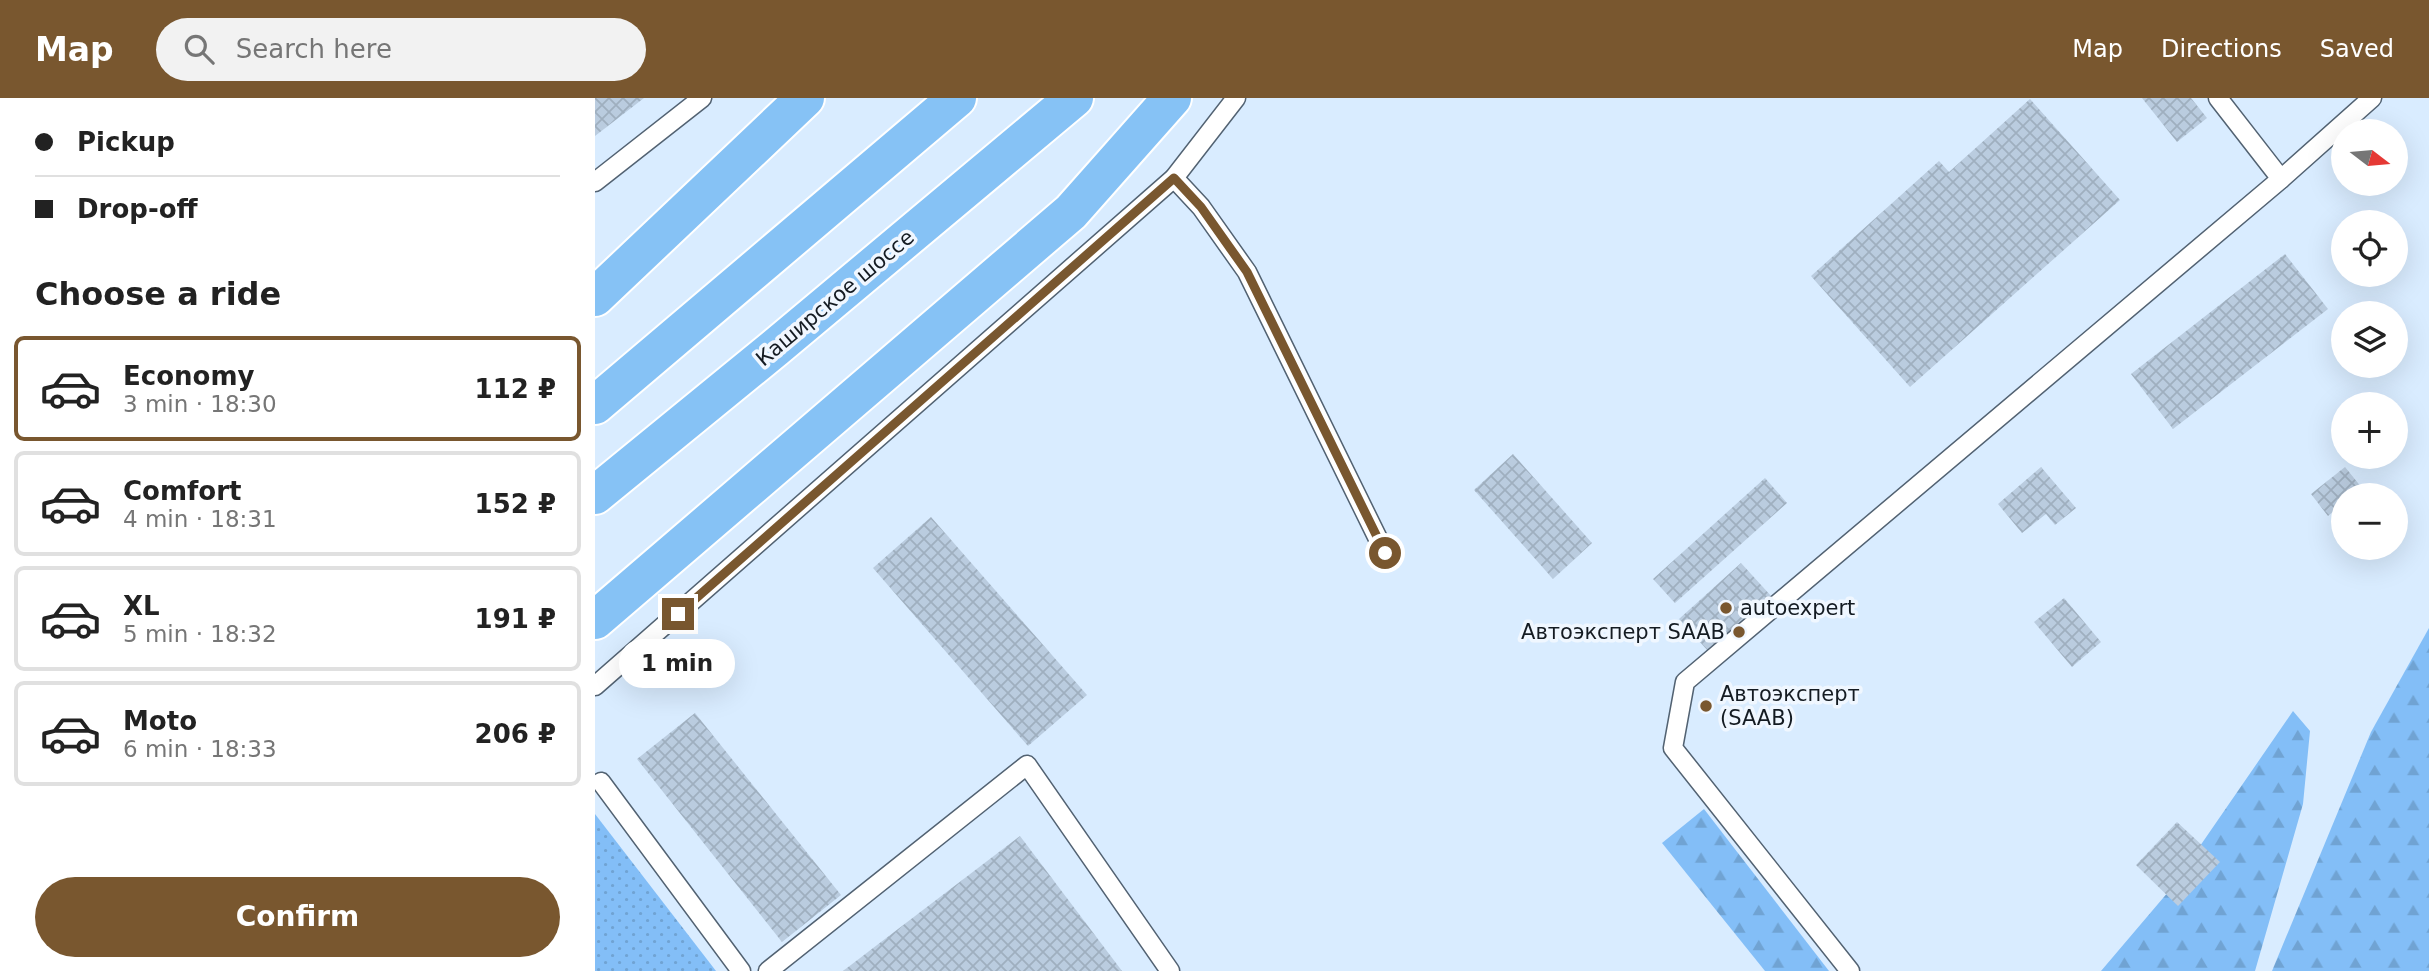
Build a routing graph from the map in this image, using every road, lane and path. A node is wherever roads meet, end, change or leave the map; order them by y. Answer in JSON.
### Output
{"nodes":[{"id":1,"x":702,"y":98,"type":"edge"},
{"id":2,"x":805,"y":98,"type":"edge"},
{"id":3,"x":957,"y":98,"type":"edge"},
{"id":4,"x":1073,"y":98,"type":"edge"},
{"id":5,"x":1172,"y":98,"type":"edge"},
{"id":6,"x":1237,"y":98,"type":"edge"},
{"id":7,"x":2218,"y":98,"type":"edge"},
{"id":8,"x":2372,"y":98,"type":"edge"},
{"id":9,"x":1174,"y":178,"type":"junction"},
{"id":10,"x":2281,"y":179,"type":"junction"},
{"id":11,"x":595,"y":181,"type":"edge"},
{"id":12,"x":595,"y":297,"type":"edge"},
{"id":13,"x":595,"y":405,"type":"edge"},
{"id":14,"x":595,"y":495,"type":"edge"},
{"id":15,"x":1385,"y":553,"type":"dead end"},
{"id":16,"x":607,"y":611,"type":"edge"},
{"id":17,"x":595,"y":687,"type":"edge"},
{"id":18,"x":601,"y":782,"type":"dead end"},
{"id":19,"x":741,"y":971,"type":"edge"},
{"id":20,"x":768,"y":971,"type":"edge"},
{"id":21,"x":1170,"y":971,"type":"edge"},
{"id":22,"x":1850,"y":971,"type":"edge"}],
"edges":[{"from":1,"to":11,"type":"lane"},
{"from":2,"to":12,"type":"main road"},
{"from":3,"to":13,"type":"main road"},
{"from":4,"to":14,"type":"main road","name":"Каширское шоссе"},
{"from":5,"to":16,"type":"main road"},
{"from":6,"to":9,"type":"lane"},
{"from":7,"to":10,"type":"lane"},
{"from":8,"to":10,"type":"lane"},
{"from":9,"to":15,"type":"lane"},
{"from":9,"to":17,"type":"lane"},
{"from":10,"to":22,"type":"lane"},
{"from":18,"to":19,"type":"lane"},
{"from":20,"to":21,"type":"lane"}]}
